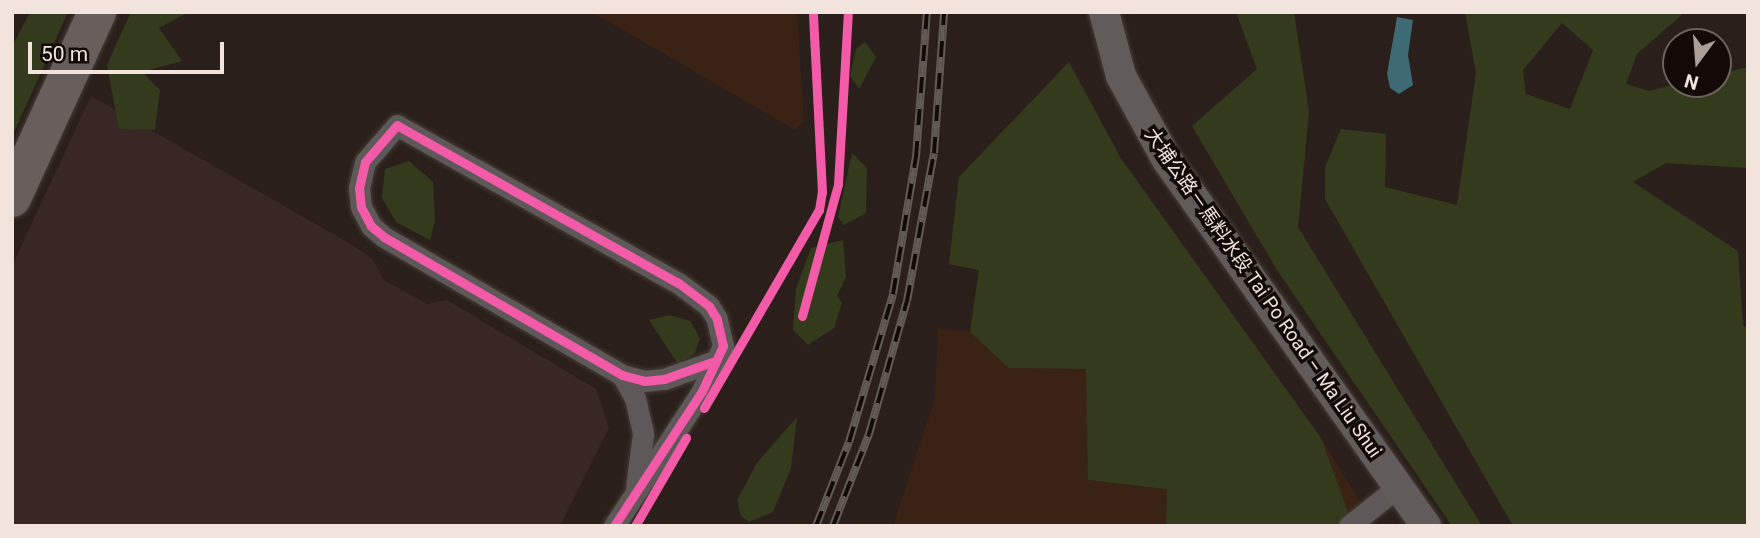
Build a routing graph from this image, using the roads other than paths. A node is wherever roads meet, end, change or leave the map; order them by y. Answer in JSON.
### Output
{"nodes":[{"id":1,"x":97,"y":12,"type":"edge"},
{"id":2,"x":1104,"y":12,"type":"edge"},
{"id":3,"x":12,"y":198,"type":"edge"},
{"id":4,"x":712,"y":362,"type":"junction"},
{"id":5,"x":622,"y":375,"type":"junction"},
{"id":6,"x":1399,"y":486,"type":"junction"},
{"id":7,"x":636,"y":489,"type":"junction"},
{"id":8,"x":614,"y":526,"type":"edge"},
{"id":9,"x":1349,"y":526,"type":"edge"},
{"id":10,"x":1426,"y":526,"type":"edge"}],
"edges":[{"from":1,"to":3,"type":"highway"},
{"from":2,"to":6,"type":"main road","name":"大埔公路－馬料水段 Tai Po Road – Ma Liu Shui"},
{"from":4,"to":5,"type":"street"},
{"from":4,"to":5,"type":"street"},
{"from":4,"to":7,"type":"street"},
{"from":5,"to":7,"type":"street"},
{"from":6,"to":9,"type":"street"},
{"from":6,"to":10,"type":"main road","name":"大埔公路－馬料水段 Tai Po Road – Ma Liu Shui"},
{"from":7,"to":8,"type":"street"}]}
